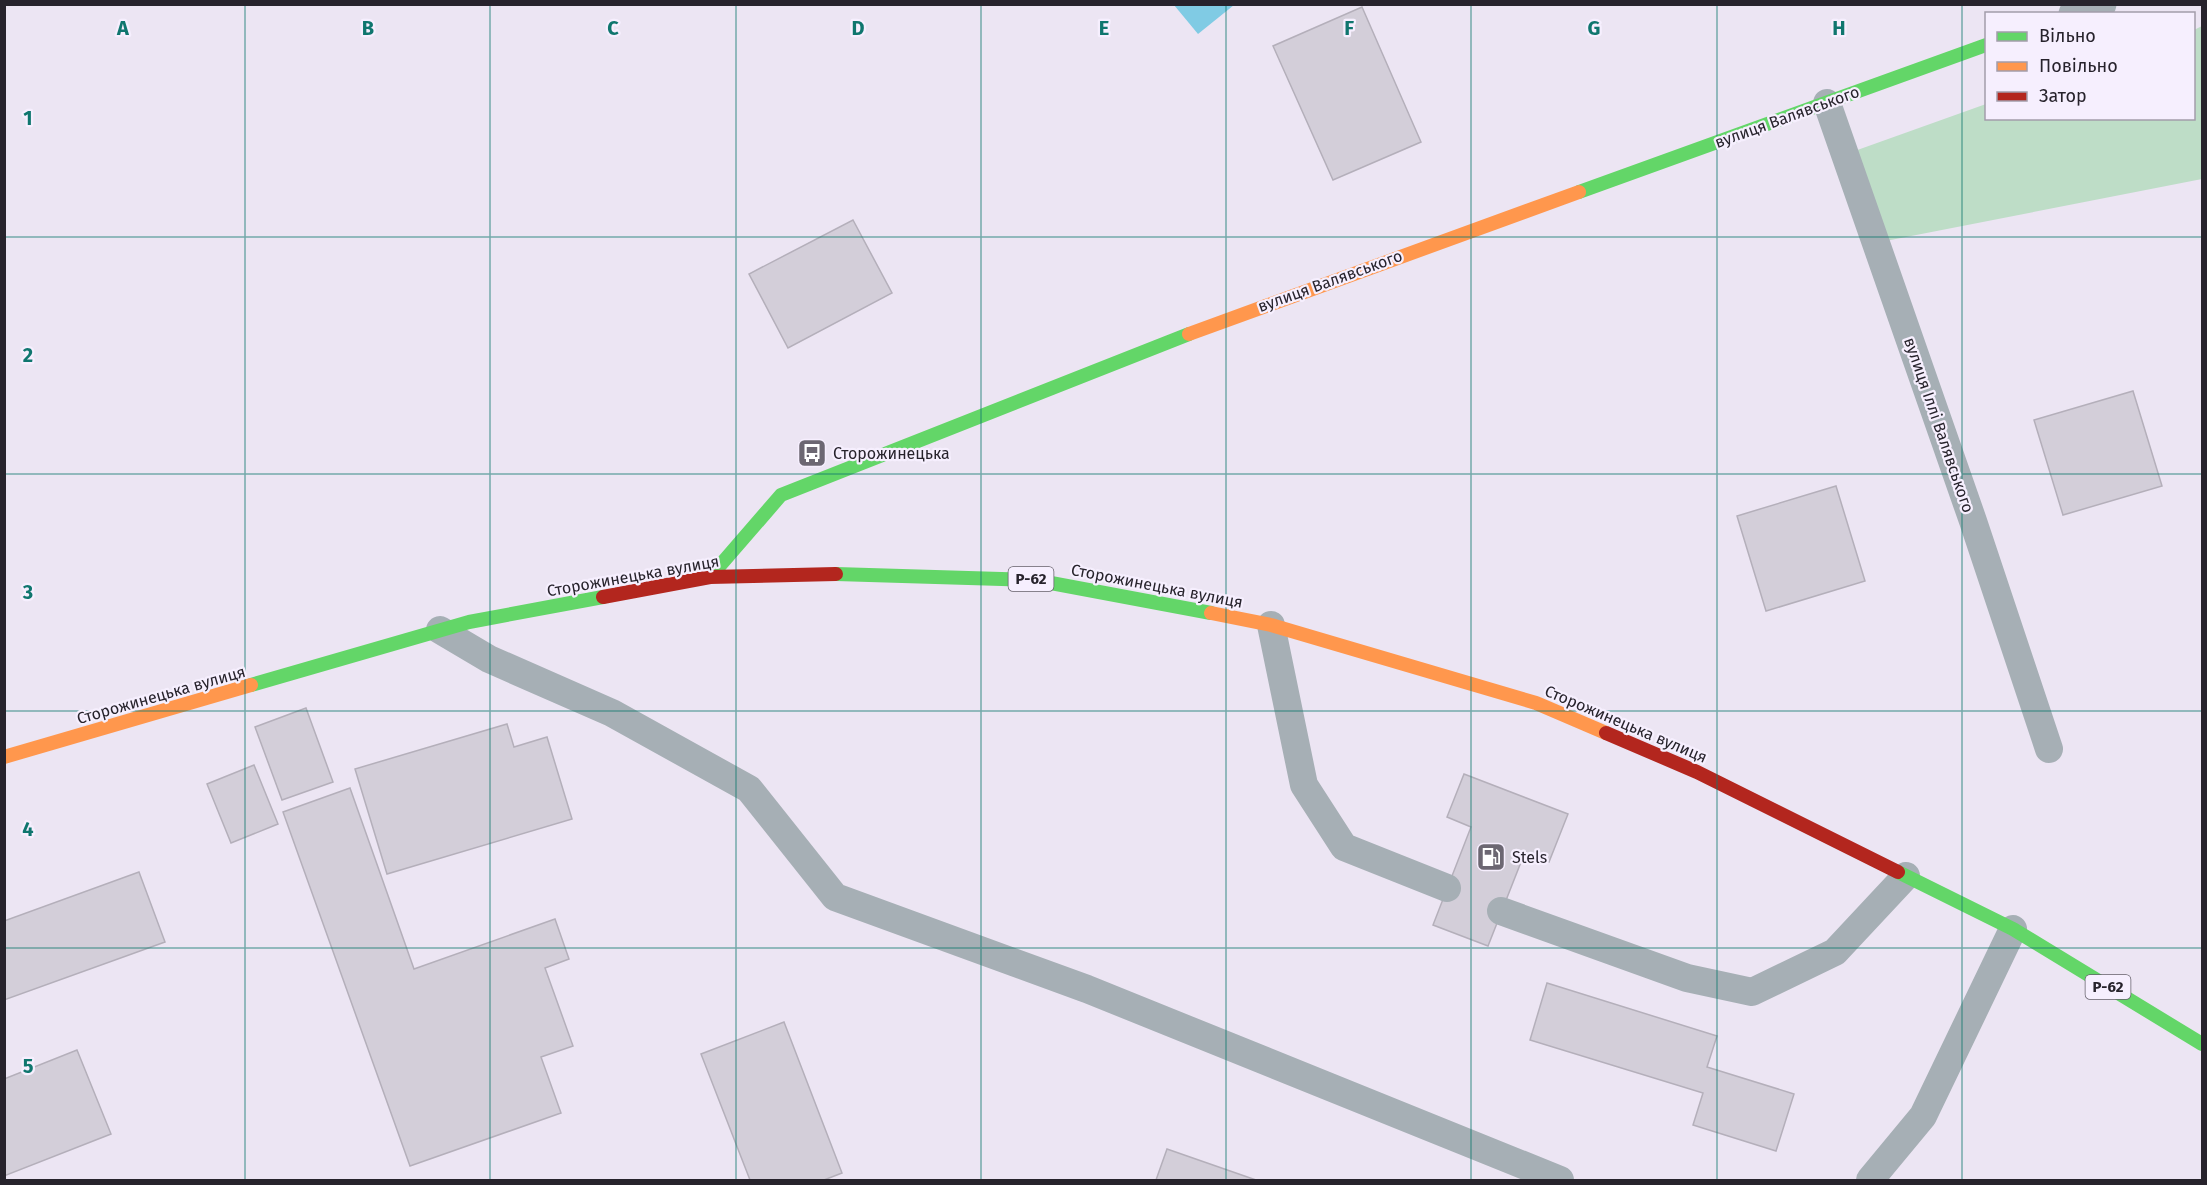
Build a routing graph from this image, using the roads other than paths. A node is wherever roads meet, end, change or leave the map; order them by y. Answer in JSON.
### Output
{"nodes":[{"id":1,"x":2100,"y":4,"type":"edge"},
{"id":2,"x":2080,"y":12,"type":"edge"},
{"id":3,"x":1985,"y":45,"type":"edge"},
{"id":4,"x":1827,"y":103,"type":"junction"},
{"id":5,"x":710,"y":578,"type":"junction"},
{"id":6,"x":1271,"y":625,"type":"junction"},
{"id":7,"x":440,"y":630,"type":"junction"},
{"id":8,"x":2049,"y":749,"type":"dead end"},
{"id":9,"x":4,"y":757,"type":"edge"},
{"id":10,"x":1906,"y":876,"type":"junction"},
{"id":11,"x":1447,"y":888,"type":"dead end"},
{"id":12,"x":1501,"y":911,"type":"dead end"},
{"id":13,"x":2013,"y":929,"type":"junction"},
{"id":14,"x":2202,"y":1044,"type":"edge"},
{"id":15,"x":1560,"y":1180,"type":"edge"},
{"id":16,"x":1870,"y":1180,"type":"edge"}],
"edges":[{"from":1,"to":2,"type":"street"},
{"from":3,"to":4,"type":"main road","name":"вулиця Валявського"},
{"from":4,"to":5,"type":"main road","name":"вулиця Валявського"},
{"from":4,"to":8,"type":"lane","name":"вулиця Іллі Валявського"},
{"from":5,"to":6,"type":"main road","name":"Сторожинецька вулиця","number":"Р-62"},
{"from":5,"to":7,"type":"main road","name":"Сторожинецька вулиця","number":"Р-62"},
{"from":6,"to":10,"type":"main road","name":"Сторожинецька вулиця","number":"Р-62"},
{"from":6,"to":11,"type":"lane"},
{"from":7,"to":9,"type":"main road","name":"Сторожинецька вулиця","number":"Р-62"},
{"from":7,"to":15,"type":"lane"},
{"from":10,"to":12,"type":"lane"},
{"from":10,"to":13,"type":"main road","name":"Сторожинецька вулиця","number":"Р-62"},
{"from":13,"to":14,"type":"main road","number":"Р-62"},
{"from":13,"to":16,"type":"lane"}]}
